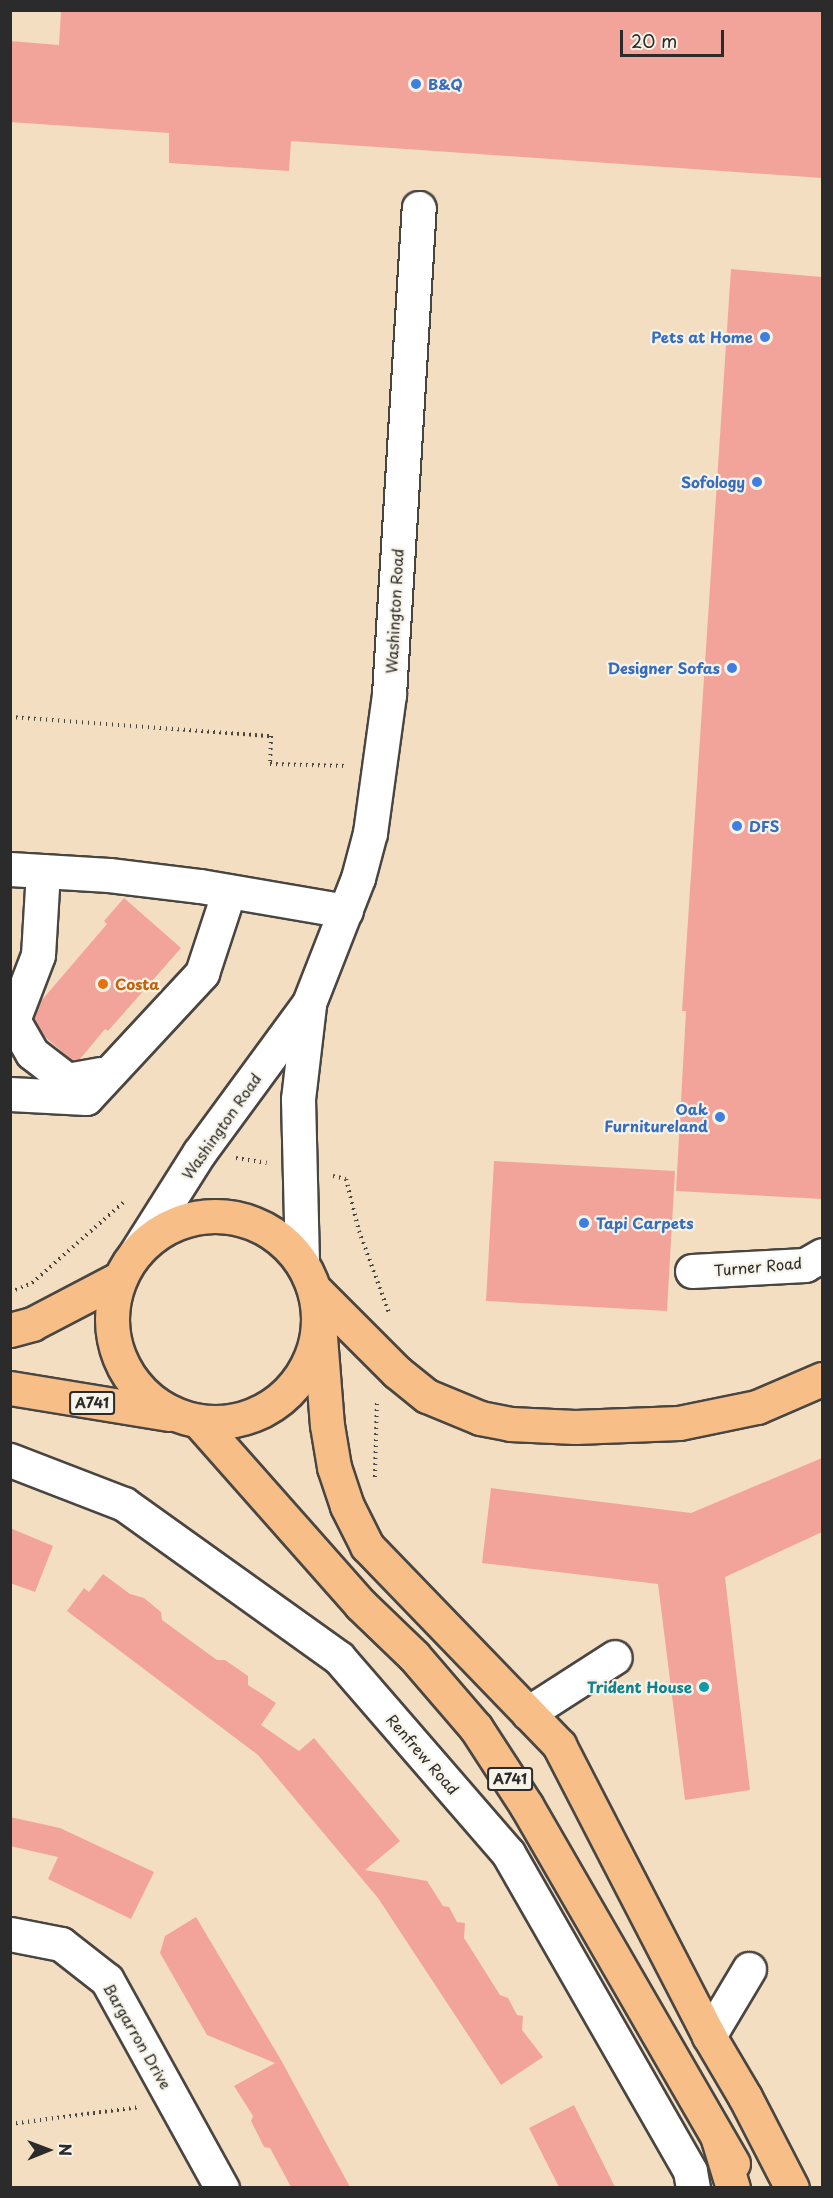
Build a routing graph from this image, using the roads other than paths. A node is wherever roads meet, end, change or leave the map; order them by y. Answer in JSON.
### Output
{"nodes":[{"id":1,"x":419,"y":208,"type":"dead end"},
{"id":2,"x":24,"y":870,"type":"edge"},
{"id":3,"x":229,"y":891,"type":"junction"},
{"id":4,"x":346,"y":911,"type":"junction"},
{"id":5,"x":309,"y":1003,"type":"junction"},
{"id":6,"x":110,"y":1073,"type":"junction"},
{"id":7,"x":10,"y":1094,"type":"edge"},
{"id":8,"x":822,"y":1254,"type":"edge"},
{"id":9,"x":302,"y":1262,"type":"junction"},
{"id":10,"x":129,"y":1265,"type":"junction"},
{"id":11,"x":692,"y":1271,"type":"dead end"},
{"id":12,"x":316,"y":1291,"type":"junction"},
{"id":13,"x":319,"y":1324,"type":"junction"},
{"id":14,"x":10,"y":1330,"type":"edge"},
{"id":15,"x":822,"y":1379,"type":"edge"},
{"id":16,"x":10,"y":1388,"type":"edge"},
{"id":17,"x":187,"y":1419,"type":"junction"},
{"id":18,"x":10,"y":1460,"type":"edge"},
{"id":19,"x":615,"y":1657,"type":"dead end"},
{"id":20,"x":528,"y":1713,"type":"junction"},
{"id":21,"x":13,"y":1943,"type":"edge"},
{"id":22,"x":749,"y":1969,"type":"dead end"},
{"id":23,"x":709,"y":2036,"type":"junction"},
{"id":24,"x":718,"y":2139,"type":"junction"},
{"id":25,"x":222,"y":2187,"type":"edge"},
{"id":26,"x":693,"y":2187,"type":"edge"},
{"id":27,"x":733,"y":2187,"type":"edge"},
{"id":28,"x":748,"y":2187,"type":"edge"},
{"id":29,"x":792,"y":2187,"type":"edge"}],
"edges":[{"from":1,"to":4,"type":"street","name":"Washington Road"},
{"from":2,"to":3,"type":"street"},
{"from":2,"to":6,"type":"street"},
{"from":3,"to":4,"type":"street"},
{"from":3,"to":6,"type":"street"},
{"from":4,"to":5,"type":"street","name":"Washington Road"},
{"from":5,"to":9,"type":"street","name":"Washington Road"},
{"from":5,"to":10,"type":"street","name":"Washington Road"},
{"from":6,"to":7,"type":"street"},
{"from":8,"to":11,"type":"street","name":"Turner Road"},
{"from":9,"to":10,"type":"main road"},
{"from":9,"to":12,"type":"main road"},
{"from":10,"to":14,"type":"main road"},
{"from":10,"to":17,"type":"main road"},
{"from":12,"to":13,"type":"main road"},
{"from":12,"to":15,"type":"main road"},
{"from":13,"to":17,"type":"main road"},
{"from":13,"to":20,"type":"main road"},
{"from":16,"to":17,"type":"main road","number":"A741"},
{"from":17,"to":24,"type":"main road","number":"A741"},
{"from":18,"to":26,"type":"street","name":"Renfrew Road"},
{"from":19,"to":20,"type":"street"},
{"from":20,"to":23,"type":"main road"},
{"from":21,"to":25,"type":"street","name":"Bargarron Drive"},
{"from":22,"to":23,"type":"street"},
{"from":23,"to":29,"type":"main road"},
{"from":24,"to":27,"type":"main road"},
{"from":24,"to":28,"type":"main road","number":"A741"}]}
